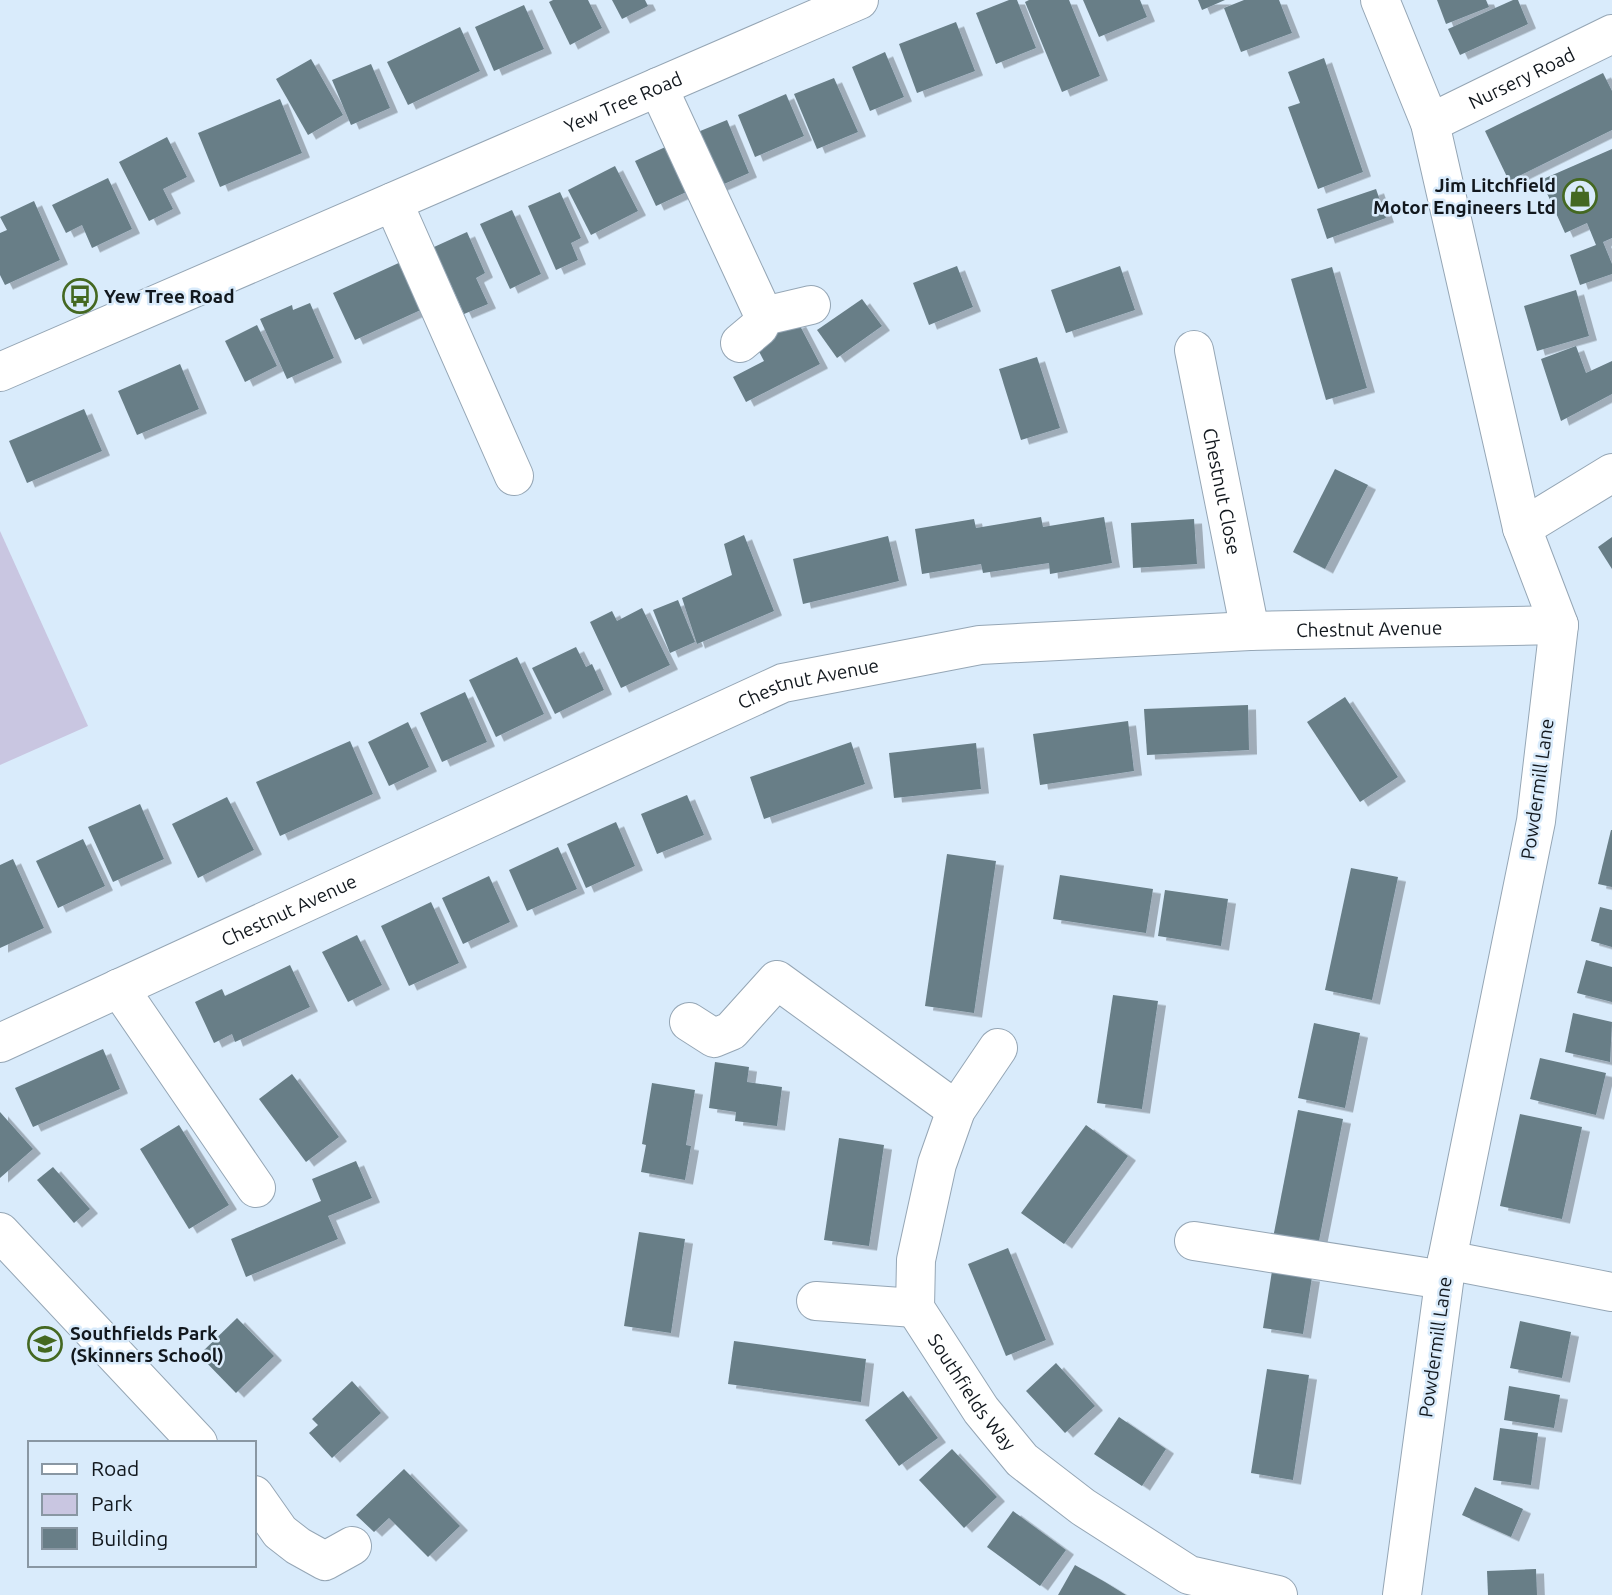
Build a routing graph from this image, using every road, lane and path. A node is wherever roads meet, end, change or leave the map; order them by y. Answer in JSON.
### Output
{"nodes":[{"id":1,"x":859,"y":0,"type":"edge"},
{"id":2,"x":1380,"y":0,"type":"edge"},
{"id":3,"x":1612,"y":34,"type":"edge"},
{"id":4,"x":659,"y":87,"type":"junction"},
{"id":5,"x":1430,"y":123,"type":"junction"},
{"id":6,"x":393,"y":202,"type":"junction"},
{"id":7,"x":811,"y":305,"type":"dead end"},
{"id":8,"x":1194,"y":349,"type":"dead end"},
{"id":9,"x":2,"y":364,"type":"edge"},
{"id":10,"x":1612,"y":473,"type":"edge"},
{"id":11,"x":514,"y":476,"type":"dead end"},
{"id":12,"x":1522,"y":528,"type":"junction"},
{"id":13,"x":1559,"y":625,"type":"junction"},
{"id":14,"x":1250,"y":631,"type":"junction"},
{"id":15,"x":119,"y":988,"type":"junction"},
{"id":16,"x":689,"y":1022,"type":"dead end"},
{"id":17,"x":0,"y":1043,"type":"edge"},
{"id":18,"x":998,"y":1048,"type":"dead end"},
{"id":19,"x":956,"y":1110,"type":"junction"},
{"id":20,"x":256,"y":1188,"type":"dead end"},
{"id":21,"x":0,"y":1232,"type":"edge"},
{"id":22,"x":1194,"y":1241,"type":"dead end"},
{"id":23,"x":1446,"y":1270,"type":"junction"},
{"id":24,"x":1612,"y":1292,"type":"edge"},
{"id":25,"x":816,"y":1301,"type":"dead end"},
{"id":26,"x":915,"y":1308,"type":"junction"},
{"id":27,"x":196,"y":1441,"type":"edge"},
{"id":28,"x":256,"y":1497,"type":"edge"},
{"id":29,"x":352,"y":1546,"type":"dead end"},
{"id":30,"x":1278,"y":1595,"type":"edge"},
{"id":31,"x":1402,"y":1595,"type":"edge"}],
"edges":[{"from":1,"to":4,"type":"street","name":"Yew Tree Road"},
{"from":2,"to":5,"type":"street","name":"Powdermill Lane"},
{"from":3,"to":5,"type":"street","name":"Nursery Road"},
{"from":4,"to":6,"type":"street","name":"Yew Tree Road"},
{"from":4,"to":7,"type":"street"},
{"from":5,"to":12,"type":"street","name":"Powdermill Lane"},
{"from":6,"to":9,"type":"street","name":"Yew Tree Road"},
{"from":6,"to":11,"type":"street"},
{"from":8,"to":14,"type":"street","name":"Chestnut Close"},
{"from":10,"to":12,"type":"street"},
{"from":12,"to":13,"type":"street","name":"Powdermill Lane"},
{"from":13,"to":14,"type":"street","name":"Chestnut Avenue"},
{"from":13,"to":23,"type":"street","name":"Powdermill Lane"},
{"from":14,"to":15,"type":"street","name":"Chestnut Avenue"},
{"from":15,"to":17,"type":"street","name":"Chestnut Avenue"},
{"from":15,"to":20,"type":"street"},
{"from":16,"to":19,"type":"street"},
{"from":18,"to":19,"type":"street"},
{"from":19,"to":26,"type":"street"},
{"from":21,"to":27,"type":"street"},
{"from":22,"to":23,"type":"street"},
{"from":23,"to":24,"type":"street"},
{"from":23,"to":31,"type":"street","name":"Powdermill Lane"},
{"from":25,"to":26,"type":"street"},
{"from":26,"to":30,"type":"street","name":"Southfields Way"},
{"from":28,"to":29,"type":"street"}]}
